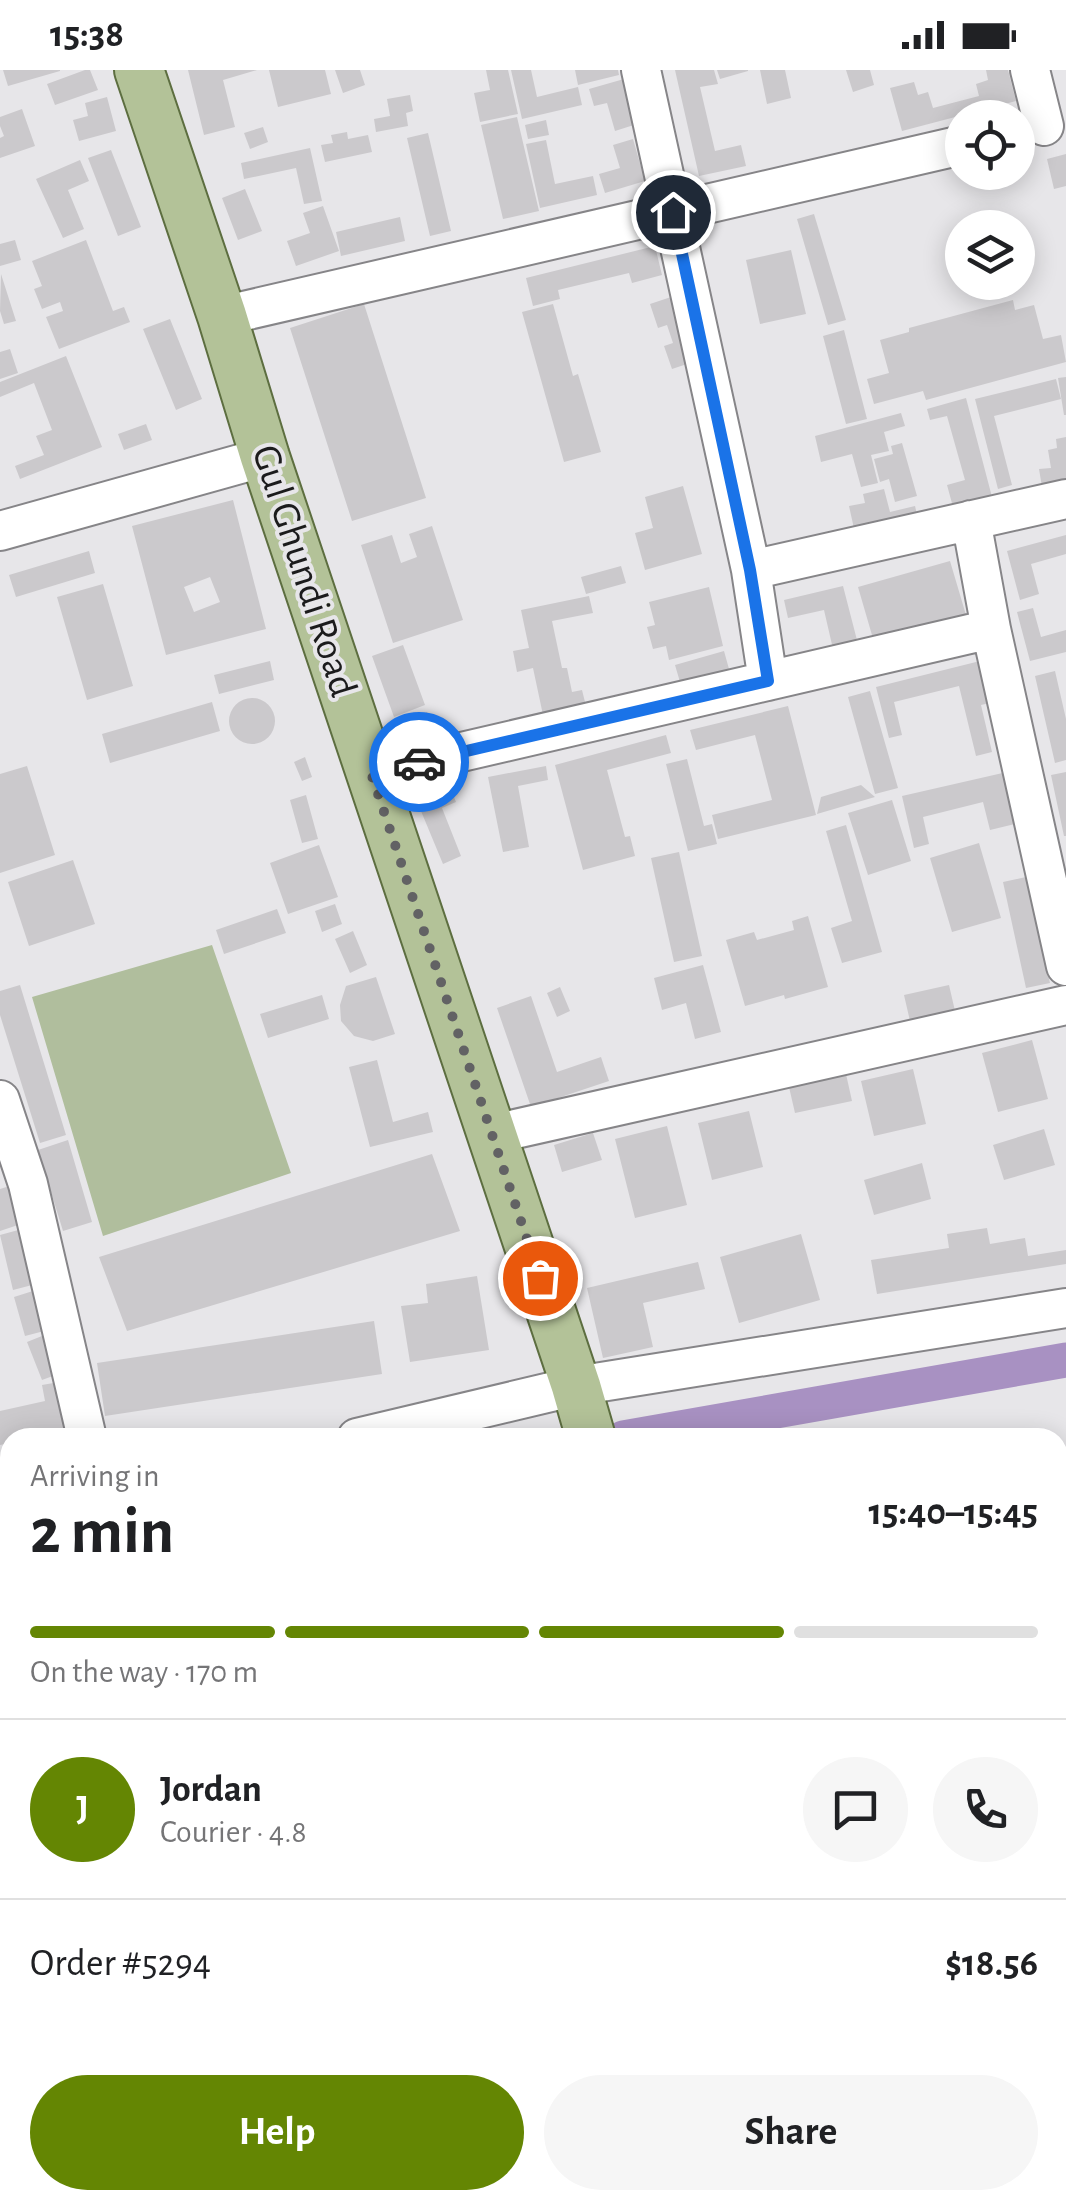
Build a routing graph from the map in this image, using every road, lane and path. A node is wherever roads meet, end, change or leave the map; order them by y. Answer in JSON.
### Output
{"nodes":[{"id":1,"x":139,"y":70,"type":"edge"},
{"id":2,"x":642,"y":70,"type":"edge"},
{"id":3,"x":1030,"y":70,"type":"edge"},
{"id":4,"x":1043,"y":127,"type":"edge"},
{"id":5,"x":945,"y":149,"type":"edge"},
{"id":6,"x":673,"y":212,"type":"junction"},
{"id":7,"x":222,"y":316,"type":"junction"},
{"id":8,"x":265,"y":456,"type":"junction"},
{"id":9,"x":1066,"y":499,"type":"edge"},
{"id":10,"x":971,"y":520,"type":"junction"},
{"id":11,"x":0,"y":530,"type":"edge"},
{"id":12,"x":750,"y":570,"type":"junction"},
{"id":13,"x":991,"y":629,"type":"junction"},
{"id":14,"x":768,"y":681,"type":"junction"},
{"id":15,"x":371,"y":773,"type":"junction"},
{"id":16,"x":1066,"y":966,"type":"edge"},
{"id":17,"x":1066,"y":1006,"type":"edge"},
{"id":18,"x":3,"y":1117,"type":"edge"},
{"id":19,"x":492,"y":1134,"type":"junction"},
{"id":20,"x":1066,"y":1308,"type":"edge"},
{"id":21,"x":583,"y":1412,"type":"edge"},
{"id":22,"x":85,"y":1428,"type":"edge"},
{"id":23,"x":444,"y":1428,"type":"edge"}],
"edges":[{"from":1,"to":7,"type":"main road","name":"Gul Ghundi Road"},
{"from":2,"to":6,"type":"street"},
{"from":3,"to":4,"type":"street"},
{"from":5,"to":6,"type":"street"},
{"from":6,"to":7,"type":"street"},
{"from":6,"to":12,"type":"street"},
{"from":7,"to":8,"type":"main road","name":"Gul Ghundi Road"},
{"from":8,"to":11,"type":"street"},
{"from":8,"to":15,"type":"main road","name":"Gul Ghundi Road"},
{"from":9,"to":10,"type":"street"},
{"from":10,"to":12,"type":"street"},
{"from":10,"to":13,"type":"street"},
{"from":12,"to":14,"type":"street"},
{"from":13,"to":14,"type":"street"},
{"from":13,"to":16,"type":"street"},
{"from":14,"to":15,"type":"street"},
{"from":15,"to":19,"type":"main road","name":"Gul Ghundi Road"},
{"from":17,"to":19,"type":"street"},
{"from":18,"to":22,"type":"street"},
{"from":19,"to":21,"type":"main road","name":"Gul Ghundi Road"},
{"from":20,"to":21,"type":"street"},
{"from":21,"to":23,"type":"street"}]}
